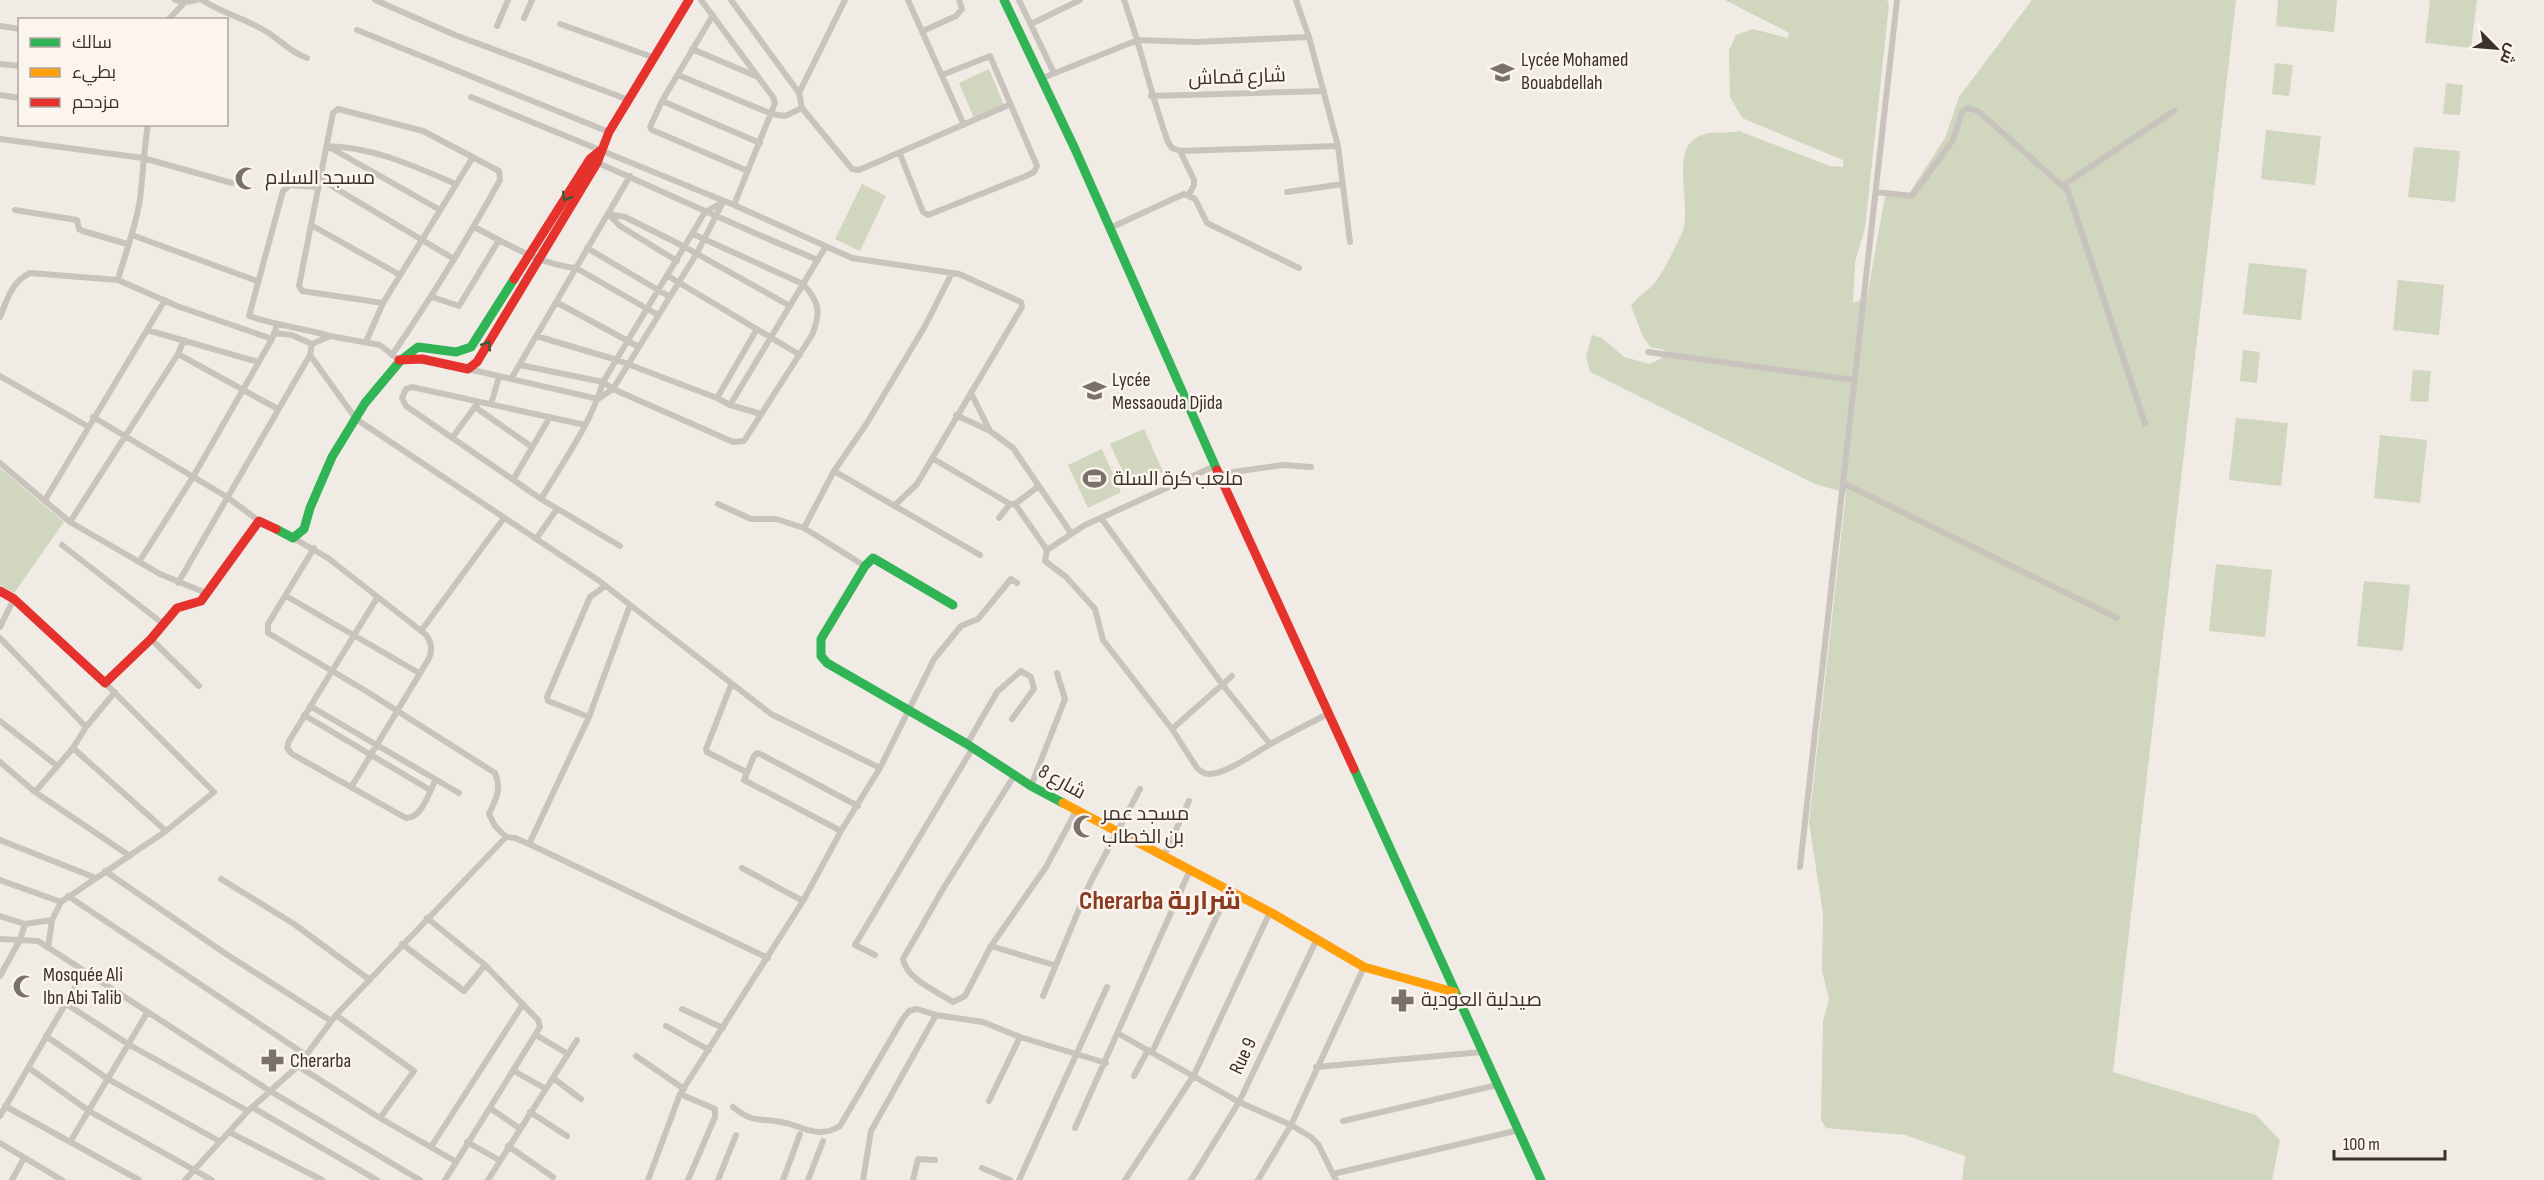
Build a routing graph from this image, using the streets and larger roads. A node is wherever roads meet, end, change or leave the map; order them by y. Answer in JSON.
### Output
{"nodes":[{"id":1,"x":176,"y":0,"type":"edge"},
{"id":2,"x":197,"y":0,"type":"edge"},
{"id":3,"x":202,"y":0,"type":"edge"},
{"id":4,"x":375,"y":0,"type":"edge"},
{"id":5,"x":508,"y":0,"type":"edge"},
{"id":6,"x":532,"y":0,"type":"edge"},
{"id":7,"x":689,"y":0,"type":"edge"},
{"id":8,"x":701,"y":0,"type":"edge"},
{"id":9,"x":844,"y":0,"type":"edge"},
{"id":10,"x":908,"y":0,"type":"edge"},
{"id":11,"x":959,"y":0,"type":"edge"},
{"id":12,"x":1004,"y":0,"type":"edge"},
{"id":13,"x":1019,"y":0,"type":"edge"},
{"id":14,"x":1080,"y":0,"type":"edge"},
{"id":15,"x":1124,"y":0,"type":"edge"},
{"id":16,"x":1296,"y":0,"type":"edge"},
{"id":17,"x":1895,"y":0,"type":"edge"},
{"id":18,"x":185,"y":2,"type":"junction"},
{"id":19,"x":734,"y":2,"type":"edge"},
{"id":20,"x":713,"y":15,"type":"junction"},
{"id":21,"x":170,"y":18,"type":"edge"},
{"id":22,"x":524,"y":18,"type":"dead end"},
{"id":23,"x":560,"y":24,"type":"dead end"},
{"id":24,"x":1031,"y":24,"type":"junction"},
{"id":25,"x":0,"y":26,"type":"edge"},
{"id":26,"x":497,"y":26,"type":"dead end"},
{"id":27,"x":18,"y":29,"type":"edge"},
{"id":28,"x":357,"y":30,"type":"dead end"},
{"id":29,"x":922,"y":31,"type":"junction"},
{"id":30,"x":1309,"y":37,"type":"junction"},
{"id":31,"x":1138,"y":40,"type":"junction"},
{"id":32,"x":693,"y":50,"type":"junction"},
{"id":33,"x":307,"y":58,"type":"dead end"},
{"id":34,"x":655,"y":58,"type":"junction"},
{"id":35,"x":0,"y":64,"type":"edge"},
{"id":36,"x":18,"y":66,"type":"edge"},
{"id":37,"x":1054,"y":73,"type":"junction"},
{"id":38,"x":678,"y":75,"type":"junction"},
{"id":39,"x":942,"y":75,"type":"junction"},
{"id":40,"x":758,"y":77,"type":"junction"},
{"id":41,"x":1040,"y":79,"type":"junction"},
{"id":42,"x":1324,"y":91,"type":"junction"},
{"id":43,"x":799,"y":93,"type":"junction"},
{"id":44,"x":0,"y":96,"type":"edge"},
{"id":45,"x":1151,"y":96,"type":"junction"},
{"id":46,"x":471,"y":97,"type":"dead end"},
{"id":47,"x":18,"y":98,"type":"edge"},
{"id":48,"x":629,"y":100,"type":"junction"},
{"id":49,"x":662,"y":101,"type":"junction"},
{"id":50,"x":1011,"y":104,"type":"junction"},
{"id":51,"x":802,"y":108,"type":"junction"},
{"id":52,"x":2174,"y":111,"type":"dead end"},
{"id":53,"x":771,"y":114,"type":"junction"},
{"id":54,"x":964,"y":125,"type":"junction"},
{"id":55,"x":148,"y":126,"type":"edge"},
{"id":56,"x":609,"y":132,"type":"junction"},
{"id":57,"x":0,"y":139,"type":"edge"},
{"id":58,"x":759,"y":143,"type":"junction"},
{"id":59,"x":327,"y":146,"type":"junction"},
{"id":60,"x":1338,"y":146,"type":"junction"},
{"id":61,"x":601,"y":150,"type":"junction"},
{"id":62,"x":1180,"y":151,"type":"junction"},
{"id":63,"x":900,"y":154,"type":"junction"},
{"id":64,"x":473,"y":157,"type":"junction"},
{"id":65,"x":143,"y":158,"type":"junction"},
{"id":66,"x":594,"y":161,"type":"junction"},
{"id":67,"x":748,"y":171,"type":"junction"},
{"id":68,"x":630,"y":176,"type":"junction"},
{"id":69,"x":320,"y":179,"type":"junction"},
{"id":70,"x":232,"y":183,"type":"dead end"},
{"id":71,"x":456,"y":184,"type":"junction"},
{"id":72,"x":1343,"y":184,"type":"junction"},
{"id":73,"x":2062,"y":186,"type":"junction"},
{"id":74,"x":318,"y":187,"type":"junction"},
{"id":75,"x":1287,"y":192,"type":"dead end"},
{"id":76,"x":1875,"y":192,"type":"junction"},
{"id":77,"x":1189,"y":194,"type":"junction"},
{"id":78,"x":723,"y":202,"type":"junction"},
{"id":79,"x":734,"y":205,"type":"junction"},
{"id":80,"x":15,"y":210,"type":"dead end"},
{"id":81,"x":440,"y":210,"type":"junction"},
{"id":82,"x":705,"y":212,"type":"junction"},
{"id":83,"x":608,"y":214,"type":"junction"},
{"id":84,"x":716,"y":218,"type":"junction"},
{"id":85,"x":311,"y":225,"type":"junction"},
{"id":86,"x":474,"y":227,"type":"junction"},
{"id":87,"x":1110,"y":228,"type":"junction"},
{"id":88,"x":693,"y":234,"type":"junction"},
{"id":89,"x":132,"y":235,"type":"junction"},
{"id":90,"x":704,"y":239,"type":"junction"},
{"id":91,"x":499,"y":240,"type":"junction"},
{"id":92,"x":421,"y":241,"type":"junction"},
{"id":93,"x":1350,"y":242,"type":"dead end"},
{"id":94,"x":127,"y":244,"type":"junction"},
{"id":95,"x":826,"y":246,"type":"junction"},
{"id":96,"x":685,"y":247,"type":"junction"},
{"id":97,"x":587,"y":248,"type":"junction"},
{"id":98,"x":697,"y":253,"type":"junction"},
{"id":99,"x":529,"y":255,"type":"junction"},
{"id":100,"x":540,"y":259,"type":"junction"},
{"id":101,"x":454,"y":260,"type":"junction"},
{"id":102,"x":818,"y":260,"type":"junction"},
{"id":103,"x":677,"y":261,"type":"junction"},
{"id":104,"x":576,"y":268,"type":"junction"},
{"id":105,"x":1299,"y":268,"type":"dead end"},
{"id":106,"x":952,"y":273,"type":"junction"},
{"id":107,"x":400,"y":275,"type":"junction"},
{"id":108,"x":668,"y":276,"type":"junction"},
{"id":109,"x":118,"y":280,"type":"junction"},
{"id":110,"x":256,"y":281,"type":"junction"},
{"id":111,"x":678,"y":283,"type":"junction"},
{"id":112,"x":803,"y":284,"type":"junction"},
{"id":113,"x":659,"y":291,"type":"junction"},
{"id":114,"x":432,"y":297,"type":"junction"},
{"id":115,"x":670,"y":297,"type":"junction"},
{"id":116,"x":165,"y":300,"type":"junction"},
{"id":117,"x":556,"y":302,"type":"junction"},
{"id":118,"x":383,"y":303,"type":"junction"},
{"id":119,"x":790,"y":306,"type":"junction"},
{"id":120,"x":649,"y":308,"type":"junction"},
{"id":121,"x":658,"y":315,"type":"junction"},
{"id":122,"x":0,"y":317,"type":"edge"},
{"id":123,"x":277,"y":325,"type":"junction"},
{"id":124,"x":757,"y":329,"type":"junction"},
{"id":125,"x":147,"y":330,"type":"junction"},
{"id":126,"x":273,"y":336,"type":"junction"},
{"id":127,"x":330,"y":336,"type":"junction"},
{"id":128,"x":536,"y":336,"type":"junction"},
{"id":129,"x":771,"y":337,"type":"junction"},
{"id":130,"x":184,"y":340,"type":"junction"},
{"id":131,"x":629,"y":341,"type":"junction"},
{"id":132,"x":366,"y":342,"type":"junction"},
{"id":133,"x":312,"y":344,"type":"junction"},
{"id":134,"x":639,"y":347,"type":"junction"},
{"id":135,"x":1648,"y":352,"type":"dead end"},
{"id":136,"x":178,"y":354,"type":"junction"},
{"id":137,"x":310,"y":355,"type":"junction"},
{"id":138,"x":800,"y":355,"type":"junction"},
{"id":139,"x":396,"y":357,"type":"junction"},
{"id":140,"x":617,"y":360,"type":"junction"},
{"id":141,"x":258,"y":363,"type":"junction"},
{"id":142,"x":520,"y":364,"type":"junction"},
{"id":143,"x":628,"y":364,"type":"junction"},
{"id":144,"x":468,"y":369,"type":"junction"},
{"id":145,"x":0,"y":375,"type":"edge"},
{"id":146,"x":499,"y":376,"type":"junction"},
{"id":147,"x":511,"y":379,"type":"junction"},
{"id":148,"x":1854,"y":380,"type":"junction"},
{"id":149,"x":603,"y":382,"type":"junction"},
{"id":150,"x":242,"y":389,"type":"junction"},
{"id":151,"x":613,"y":389,"type":"junction"},
{"id":152,"x":970,"y":393,"type":"junction"},
{"id":153,"x":717,"y":398,"type":"junction"},
{"id":154,"x":598,"y":399,"type":"junction"},
{"id":155,"x":477,"y":404,"type":"junction"},
{"id":156,"x":491,"y":404,"type":"junction"},
{"id":157,"x":730,"y":405,"type":"junction"},
{"id":158,"x":278,"y":409,"type":"junction"},
{"id":159,"x":761,"y":414,"type":"junction"},
{"id":160,"x":956,"y":415,"type":"junction"},
{"id":161,"x":93,"y":417,"type":"junction"},
{"id":162,"x":550,"y":417,"type":"junction"},
{"id":163,"x":356,"y":419,"type":"junction"},
{"id":164,"x":2145,"y":424,"type":"dead end"},
{"id":165,"x":585,"y":425,"type":"junction"},
{"id":166,"x":87,"y":426,"type":"junction"},
{"id":167,"x":990,"y":431,"type":"junction"},
{"id":168,"x":126,"y":438,"type":"junction"},
{"id":169,"x":452,"y":438,"type":"junction"},
{"id":170,"x":532,"y":447,"type":"junction"},
{"id":171,"x":932,"y":458,"type":"junction"},
{"id":172,"x":0,"y":463,"type":"edge"},
{"id":173,"x":1311,"y":467,"type":"dead end"},
{"id":174,"x":1217,"y":470,"type":"junction"},
{"id":175,"x":834,"y":471,"type":"junction"},
{"id":176,"x":193,"y":477,"type":"junction"},
{"id":177,"x":513,"y":480,"type":"junction"},
{"id":178,"x":1843,"y":483,"type":"junction"},
{"id":179,"x":1039,"y":486,"type":"junction"},
{"id":180,"x":227,"y":497,"type":"junction"},
{"id":181,"x":541,"y":499,"type":"junction"},
{"id":182,"x":45,"y":500,"type":"junction"},
{"id":183,"x":718,"y":504,"type":"dead end"},
{"id":184,"x":1012,"y":504,"type":"junction"},
{"id":185,"x":894,"y":506,"type":"junction"},
{"id":186,"x":557,"y":509,"type":"junction"},
{"id":187,"x":504,"y":518,"type":"junction"},
{"id":188,"x":999,"y":518,"type":"dead end"},
{"id":189,"x":1101,"y":518,"type":"junction"},
{"id":190,"x":260,"y":521,"type":"junction"},
{"id":191,"x":70,"y":522,"type":"junction"},
{"id":192,"x":804,"y":528,"type":"junction"},
{"id":193,"x":1071,"y":532,"type":"junction"},
{"id":194,"x":293,"y":538,"type":"junction"},
{"id":195,"x":536,"y":539,"type":"junction"},
{"id":196,"x":62,"y":545,"type":"dead end"},
{"id":197,"x":620,"y":546,"type":"dead end"},
{"id":198,"x":314,"y":548,"type":"junction"},
{"id":199,"x":1047,"y":550,"type":"junction"},
{"id":200,"x":980,"y":555,"type":"dead end"},
{"id":201,"x":139,"y":562,"type":"junction"},
{"id":202,"x":865,"y":566,"type":"junction"},
{"id":203,"x":178,"y":583,"type":"junction"},
{"id":204,"x":1017,"y":583,"type":"dead end"},
{"id":205,"x":605,"y":586,"type":"junction"},
{"id":206,"x":0,"y":591,"type":"edge"},
{"id":207,"x":206,"y":593,"type":"junction"},
{"id":208,"x":286,"y":596,"type":"junction"},
{"id":209,"x":376,"y":598,"type":"junction"},
{"id":210,"x":14,"y":599,"type":"junction"},
{"id":211,"x":630,"y":605,"type":"junction"},
{"id":212,"x":953,"y":605,"type":"dead end"},
{"id":213,"x":2117,"y":618,"type":"dead end"},
{"id":214,"x":162,"y":623,"type":"junction"},
{"id":215,"x":0,"y":627,"type":"edge"},
{"id":216,"x":422,"y":631,"type":"junction"},
{"id":217,"x":354,"y":635,"type":"junction"},
{"id":218,"x":0,"y":638,"type":"edge"},
{"id":219,"x":151,"y":639,"type":"junction"},
{"id":220,"x":332,"y":671,"type":"junction"},
{"id":221,"x":419,"y":673,"type":"junction"},
{"id":222,"x":1057,"y":673,"type":"dead end"},
{"id":223,"x":1232,"y":676,"type":"dead end"},
{"id":224,"x":105,"y":682,"type":"junction"},
{"id":225,"x":1222,"y":684,"type":"junction"},
{"id":226,"x":731,"y":685,"type":"junction"},
{"id":227,"x":199,"y":686,"type":"dead end"},
{"id":228,"x":116,"y":693,"type":"junction"},
{"id":229,"x":310,"y":706,"type":"junction"},
{"id":230,"x":909,"y":710,"type":"junction"},
{"id":231,"x":398,"y":711,"type":"junction"},
{"id":232,"x":1328,"y":714,"type":"junction"},
{"id":233,"x":304,"y":715,"type":"junction"},
{"id":234,"x":589,"y":717,"type":"junction"},
{"id":235,"x":1012,"y":718,"type":"dead end"},
{"id":236,"x":0,"y":721,"type":"edge"},
{"id":237,"x":86,"y":727,"type":"junction"},
{"id":238,"x":1172,"y":729,"type":"junction"},
{"id":239,"x":1270,"y":744,"type":"junction"},
{"id":240,"x":377,"y":746,"type":"junction"},
{"id":241,"x":970,"y":747,"type":"junction"},
{"id":242,"x":73,"y":748,"type":"junction"},
{"id":243,"x":371,"y":755,"type":"junction"},
{"id":244,"x":0,"y":762,"type":"edge"},
{"id":245,"x":56,"y":765,"type":"junction"},
{"id":246,"x":880,"y":768,"type":"junction"},
{"id":247,"x":746,"y":772,"type":"junction"},
{"id":248,"x":1014,"y":776,"type":"junction"},
{"id":249,"x":435,"y":781,"type":"junction"},
{"id":250,"x":352,"y":786,"type":"junction"},
{"id":251,"x":1031,"y":786,"type":"junction"},
{"id":252,"x":1140,"y":789,"type":"dead end"},
{"id":253,"x":430,"y":790,"type":"junction"},
{"id":254,"x":35,"y":792,"type":"junction"},
{"id":255,"x":459,"y":794,"type":"dead end"},
{"id":256,"x":1189,"y":801,"type":"dead end"},
{"id":257,"x":858,"y":806,"type":"junction"},
{"id":258,"x":1076,"y":811,"type":"junction"},
{"id":259,"x":166,"y":831,"type":"junction"},
{"id":260,"x":841,"y":831,"type":"junction"},
{"id":261,"x":1117,"y":831,"type":"junction"},
{"id":262,"x":506,"y":837,"type":"junction"},
{"id":263,"x":0,"y":840,"type":"edge"},
{"id":264,"x":529,"y":844,"type":"junction"},
{"id":265,"x":130,"y":856,"type":"junction"},
{"id":266,"x":1164,"y":856,"type":"junction"},
{"id":267,"x":1800,"y":867,"type":"dead end"},
{"id":268,"x":742,"y":868,"type":"dead end"},
{"id":269,"x":1190,"y":870,"type":"junction"},
{"id":270,"x":105,"y":871,"type":"junction"},
{"id":271,"x":96,"y":878,"type":"junction"},
{"id":272,"x":221,"y":879,"type":"dead end"},
{"id":273,"x":0,"y":880,"type":"edge"},
{"id":274,"x":1229,"y":891,"type":"junction"},
{"id":275,"x":68,"y":896,"type":"junction"},
{"id":276,"x":803,"y":901,"type":"junction"},
{"id":277,"x":61,"y":902,"type":"junction"},
{"id":278,"x":1270,"y":912,"type":"junction"},
{"id":279,"x":0,"y":916,"type":"edge"},
{"id":280,"x":427,"y":918,"type":"junction"},
{"id":281,"x":52,"y":920,"type":"junction"},
{"id":282,"x":25,"y":924,"type":"junction"},
{"id":283,"x":0,"y":939,"type":"edge"},
{"id":284,"x":20,"y":940,"type":"junction"},
{"id":285,"x":1316,"y":941,"type":"junction"},
{"id":286,"x":402,"y":944,"type":"junction"},
{"id":287,"x":991,"y":946,"type":"junction"},
{"id":288,"x":48,"y":948,"type":"junction"},
{"id":289,"x":875,"y":955,"type":"dead end"},
{"id":290,"x":768,"y":958,"type":"junction"},
{"id":291,"x":485,"y":965,"type":"junction"},
{"id":292,"x":1054,"y":965,"type":"junction"},
{"id":293,"x":1364,"y":967,"type":"junction"},
{"id":294,"x":84,"y":972,"type":"junction"},
{"id":295,"x":0,"y":976,"type":"edge"},
{"id":296,"x":370,"y":980,"type":"junction"},
{"id":297,"x":1107,"y":987,"type":"dead end"},
{"id":298,"x":1454,"y":992,"type":"junction"},
{"id":299,"x":1043,"y":996,"type":"dead end"},
{"id":300,"x":65,"y":1003,"type":"junction"},
{"id":301,"x":523,"y":1004,"type":"junction"},
{"id":302,"x":682,"y":1009,"type":"dead end"},
{"id":303,"x":147,"y":1013,"type":"junction"},
{"id":304,"x":336,"y":1015,"type":"junction"},
{"id":305,"x":936,"y":1015,"type":"junction"},
{"id":306,"x":331,"y":1021,"type":"junction"},
{"id":307,"x":666,"y":1026,"type":"dead end"},
{"id":308,"x":723,"y":1028,"type":"junction"},
{"id":309,"x":1119,"y":1034,"type":"junction"},
{"id":310,"x":536,"y":1035,"type":"junction"},
{"id":311,"x":46,"y":1036,"type":"junction"},
{"id":312,"x":1020,"y":1037,"type":"junction"},
{"id":313,"x":577,"y":1040,"type":"dead end"},
{"id":314,"x":128,"y":1044,"type":"junction"},
{"id":315,"x":709,"y":1050,"type":"junction"},
{"id":316,"x":1150,"y":1051,"type":"junction"},
{"id":317,"x":1482,"y":1052,"type":"junction"},
{"id":318,"x":1077,"y":1053,"type":"junction"},
{"id":319,"x":306,"y":1054,"type":"junction"},
{"id":320,"x":568,"y":1054,"type":"junction"},
{"id":321,"x":636,"y":1056,"type":"dead end"},
{"id":322,"x":1106,"y":1063,"type":"junction"},
{"id":323,"x":298,"y":1066,"type":"junction"},
{"id":324,"x":1316,"y":1067,"type":"junction"},
{"id":325,"x":29,"y":1068,"type":"junction"},
{"id":326,"x":514,"y":1071,"type":"junction"},
{"id":327,"x":1194,"y":1075,"type":"junction"},
{"id":328,"x":1134,"y":1076,"type":"dead end"},
{"id":329,"x":553,"y":1078,"type":"junction"},
{"id":330,"x":108,"y":1079,"type":"junction"},
{"id":331,"x":1497,"y":1085,"type":"junction"},
{"id":332,"x":546,"y":1089,"type":"junction"},
{"id":333,"x":270,"y":1091,"type":"junction"},
{"id":334,"x":682,"y":1092,"type":"junction"},
{"id":335,"x":581,"y":1099,"type":"dead end"},
{"id":336,"x":988,"y":1101,"type":"dead end"},
{"id":337,"x":1239,"y":1102,"type":"junction"},
{"id":338,"x":5,"y":1106,"type":"junction"},
{"id":339,"x":733,"y":1107,"type":"dead end"},
{"id":340,"x":490,"y":1108,"type":"junction"},
{"id":341,"x":250,"y":1109,"type":"junction"},
{"id":342,"x":88,"y":1111,"type":"junction"},
{"id":343,"x":530,"y":1112,"type":"junction"},
{"id":344,"x":0,"y":1116,"type":"edge"},
{"id":345,"x":380,"y":1118,"type":"junction"},
{"id":346,"x":1343,"y":1121,"type":"dead end"},
{"id":347,"x":1291,"y":1125,"type":"junction"},
{"id":348,"x":519,"y":1128,"type":"junction"},
{"id":349,"x":1075,"y":1128,"type":"dead end"},
{"id":350,"x":1519,"y":1130,"type":"junction"},
{"id":351,"x":229,"y":1132,"type":"junction"},
{"id":352,"x":800,"y":1134,"type":"dead end"},
{"id":353,"x":736,"y":1135,"type":"dead end"},
{"id":354,"x":567,"y":1136,"type":"dead end"},
{"id":355,"x":219,"y":1141,"type":"junction"},
{"id":356,"x":823,"y":1141,"type":"dead end"},
{"id":357,"x":70,"y":1142,"type":"junction"},
{"id":358,"x":467,"y":1142,"type":"junction"},
{"id":359,"x":0,"y":1143,"type":"edge"},
{"id":360,"x":508,"y":1146,"type":"junction"},
{"id":361,"x":431,"y":1147,"type":"junction"},
{"id":362,"x":24,"y":1158,"type":"junction"},
{"id":363,"x":499,"y":1160,"type":"junction"},
{"id":364,"x":935,"y":1160,"type":"dead end"},
{"id":365,"x":454,"y":1161,"type":"junction"},
{"id":366,"x":982,"y":1168,"type":"dead end"},
{"id":367,"x":193,"y":1171,"type":"junction"},
{"id":368,"x":553,"y":1177,"type":"dead end"},
{"id":369,"x":1334,"y":1177,"type":"edge"},
{"id":370,"x":12,"y":1180,"type":"edge"},
{"id":371,"x":62,"y":1180,"type":"edge"},
{"id":372,"x":139,"y":1180,"type":"edge"},
{"id":373,"x":185,"y":1180,"type":"edge"},
{"id":374,"x":212,"y":1180,"type":"edge"},
{"id":375,"x":322,"y":1180,"type":"edge"},
{"id":376,"x":377,"y":1180,"type":"edge"},
{"id":377,"x":420,"y":1180,"type":"edge"},
{"id":378,"x":445,"y":1180,"type":"edge"},
{"id":379,"x":488,"y":1180,"type":"edge"},
{"id":380,"x":648,"y":1180,"type":"edge"},
{"id":381,"x":688,"y":1180,"type":"edge"},
{"id":382,"x":718,"y":1180,"type":"edge"},
{"id":383,"x":783,"y":1180,"type":"edge"},
{"id":384,"x":808,"y":1180,"type":"edge"},
{"id":385,"x":863,"y":1180,"type":"edge"},
{"id":386,"x":913,"y":1180,"type":"edge"},
{"id":387,"x":1010,"y":1180,"type":"edge"},
{"id":388,"x":1018,"y":1180,"type":"edge"},
{"id":389,"x":1125,"y":1180,"type":"edge"},
{"id":390,"x":1191,"y":1180,"type":"edge"},
{"id":391,"x":1258,"y":1180,"type":"edge"},
{"id":392,"x":1541,"y":1180,"type":"edge"}],
"edges":[{"from":1,"to":18,"type":"street"},
{"from":2,"to":18,"type":"street"},
{"from":3,"to":33,"type":"street"},
{"from":4,"to":48,"type":"street"},
{"from":5,"to":26,"type":"street"},
{"from":6,"to":22,"type":"street"},
{"from":7,"to":34,"type":"street"},
{"from":8,"to":20,"type":"street"},
{"from":9,"to":43,"type":"street"},
{"from":10,"to":29,"type":"street"},
{"from":11,"to":29,"type":"street"},
{"from":12,"to":41,"type":"street"},
{"from":13,"to":24,"type":"street"},
{"from":14,"to":24,"type":"street"},
{"from":15,"to":31,"type":"street"},
{"from":16,"to":30,"type":"street"},
{"from":17,"to":76,"type":"street"},
{"from":18,"to":21,"type":"street"},
{"from":19,"to":43,"type":"street"},
{"from":20,"to":32,"type":"street"},
{"from":20,"to":40,"type":"street"},
{"from":23,"to":34,"type":"street"},
{"from":24,"to":37,"type":"street"},
{"from":25,"to":27,"type":"street"},
{"from":28,"to":56,"type":"street"},
{"from":29,"to":39,"type":"street"},
{"from":30,"to":31,"type":"street"},
{"from":30,"to":42,"type":"street"},
{"from":31,"to":37,"type":"street"},
{"from":31,"to":45,"type":"street"},
{"from":32,"to":38,"type":"street"},
{"from":32,"to":40,"type":"street"},
{"from":34,"to":48,"type":"street"},
{"from":35,"to":36,"type":"street"},
{"from":37,"to":41,"type":"street"},
{"from":38,"to":49,"type":"street"},
{"from":38,"to":53,"type":"street"},
{"from":39,"to":50,"type":"street"},
{"from":39,"to":54,"type":"street"},
{"from":40,"to":53,"type":"street"},
{"from":41,"to":87,"type":"street"},
{"from":42,"to":45,"type":"street","name":"شارع قماش"},
{"from":42,"to":60,"type":"street"},
{"from":43,"to":51,"type":"street"},
{"from":44,"to":47,"type":"street"},
{"from":45,"to":62,"type":"street"},
{"from":46,"to":61,"type":"street"},
{"from":48,"to":56,"type":"street"},
{"from":49,"to":58,"type":"street"},
{"from":49,"to":67,"type":"street"},
{"from":50,"to":54,"type":"street"},
{"from":50,"to":63,"type":"street"},
{"from":51,"to":53,"type":"street"},
{"from":51,"to":63,"type":"street"},
{"from":52,"to":73,"type":"street"},
{"from":53,"to":58,"type":"street"},
{"from":54,"to":63,"type":"street"},
{"from":55,"to":65,"type":"street"},
{"from":56,"to":61,"type":"street"},
{"from":57,"to":65,"type":"street"},
{"from":58,"to":67,"type":"street"},
{"from":59,"to":64,"type":"street"},
{"from":59,"to":69,"type":"street"},
{"from":59,"to":71,"type":"street"},
{"from":59,"to":81,"type":"street"},
{"from":60,"to":62,"type":"street"},
{"from":60,"to":72,"type":"street"},
{"from":61,"to":66,"type":"street"},
{"from":61,"to":78,"type":"street"},
{"from":62,"to":77,"type":"street"},
{"from":64,"to":71,"type":"street"},
{"from":64,"to":86,"type":"street"},
{"from":65,"to":70,"type":"street"},
{"from":65,"to":89,"type":"street"},
{"from":66,"to":68,"type":"street"},
{"from":66,"to":99,"type":"street","one_way":true},
{"from":66,"to":100,"type":"street"},
{"from":67,"to":79,"type":"street"},
{"from":68,"to":82,"type":"street"},
{"from":68,"to":83,"type":"street"},
{"from":69,"to":74,"type":"street"},
{"from":69,"to":92,"type":"street"},
{"from":71,"to":81,"type":"street"},
{"from":72,"to":75,"type":"street"},
{"from":72,"to":93,"type":"street"},
{"from":73,"to":76,"type":"street"},
{"from":73,"to":164,"type":"street"},
{"from":74,"to":85,"type":"street"},
{"from":74,"to":110,"type":"street"},
{"from":76,"to":148,"type":"street"},
{"from":77,"to":87,"type":"street"},
{"from":77,"to":105,"type":"street"},
{"from":78,"to":79,"type":"street"},
{"from":78,"to":82,"type":"street"},
{"from":78,"to":84,"type":"street"},
{"from":79,"to":95,"type":"street"},
{"from":80,"to":94,"type":"street"},
{"from":81,"to":92,"type":"street"},
{"from":82,"to":84,"type":"street"},
{"from":82,"to":88,"type":"street"},
{"from":83,"to":96,"type":"street"},
{"from":83,"to":97,"type":"street"},
{"from":83,"to":103,"type":"street"},
{"from":84,"to":90,"type":"street"},
{"from":84,"to":102,"type":"street"},
{"from":85,"to":107,"type":"street"},
{"from":85,"to":118,"type":"street"},
{"from":86,"to":91,"type":"street"},
{"from":86,"to":101,"type":"street"},
{"from":87,"to":174,"type":"street"},
{"from":88,"to":90,"type":"street"},
{"from":88,"to":96,"type":"street"},
{"from":89,"to":94,"type":"street"},
{"from":89,"to":110,"type":"street"},
{"from":90,"to":98,"type":"street"},
{"from":90,"to":112,"type":"street"},
{"from":91,"to":99,"type":"street"},
{"from":91,"to":114,"type":"street"},
{"from":92,"to":101,"type":"street"},
{"from":92,"to":107,"type":"street"},
{"from":94,"to":109,"type":"street"},
{"from":95,"to":102,"type":"street"},
{"from":95,"to":106,"type":"street"},
{"from":96,"to":98,"type":"street"},
{"from":96,"to":103,"type":"street"},
{"from":97,"to":104,"type":"street"},
{"from":97,"to":113,"type":"street"},
{"from":98,"to":111,"type":"street"},
{"from":98,"to":119,"type":"street"},
{"from":99,"to":100,"type":"street"},
{"from":99,"to":139,"type":"street"},
{"from":100,"to":104,"type":"street"},
{"from":144,"to":100,"type":"street","one_way":true},
{"from":101,"to":114,"type":"street"},
{"from":102,"to":112,"type":"street"},
{"from":103,"to":108,"type":"street"},
{"from":104,"to":117,"type":"street"},
{"from":104,"to":120,"type":"street"},
{"from":106,"to":152,"type":"street"},
{"from":106,"to":175,"type":"street"},
{"from":107,"to":118,"type":"street"},
{"from":108,"to":111,"type":"street"},
{"from":108,"to":113,"type":"street"},
{"from":109,"to":116,"type":"street"},
{"from":109,"to":122,"type":"street"},
{"from":110,"to":123,"type":"street"},
{"from":111,"to":115,"type":"street"},
{"from":111,"to":124,"type":"street"},
{"from":112,"to":119,"type":"street"},
{"from":112,"to":138,"type":"street"},
{"from":113,"to":115,"type":"street"},
{"from":113,"to":120,"type":"street"},
{"from":114,"to":139,"type":"street"},
{"from":115,"to":121,"type":"street"},
{"from":116,"to":125,"type":"street"},
{"from":116,"to":126,"type":"street"},
{"from":117,"to":128,"type":"street"},
{"from":117,"to":131,"type":"street"},
{"from":118,"to":132,"type":"street"},
{"from":119,"to":129,"type":"street"},
{"from":120,"to":121,"type":"street"},
{"from":120,"to":131,"type":"street"},
{"from":121,"to":134,"type":"street"},
{"from":123,"to":126,"type":"street"},
{"from":123,"to":127,"type":"street"},
{"from":124,"to":129,"type":"street"},
{"from":124,"to":153,"type":"street"},
{"from":125,"to":130,"type":"street"},
{"from":125,"to":161,"type":"street"},
{"from":126,"to":133,"type":"street"},
{"from":126,"to":141,"type":"street"},
{"from":127,"to":132,"type":"street"},
{"from":127,"to":133,"type":"street"},
{"from":128,"to":140,"type":"street"},
{"from":128,"to":142,"type":"street"},
{"from":129,"to":138,"type":"street"},
{"from":129,"to":157,"type":"street"},
{"from":130,"to":136,"type":"street"},
{"from":130,"to":141,"type":"street"},
{"from":131,"to":134,"type":"street"},
{"from":131,"to":140,"type":"street"},
{"from":132,"to":139,"type":"street"},
{"from":133,"to":137,"type":"street"},
{"from":134,"to":143,"type":"street"},
{"from":135,"to":148,"type":"street"},
{"from":136,"to":150,"type":"street"},
{"from":136,"to":168,"type":"street"},
{"from":137,"to":158,"type":"street"},
{"from":137,"to":163,"type":"street"},
{"from":138,"to":159,"type":"street"},
{"from":139,"to":144,"type":"street"},
{"from":139,"to":163,"type":"street"},
{"from":140,"to":143,"type":"street"},
{"from":140,"to":149,"type":"street"},
{"from":141,"to":150,"type":"street"},
{"from":142,"to":147,"type":"street"},
{"from":142,"to":149,"type":"street"},
{"from":143,"to":151,"type":"street"},
{"from":143,"to":153,"type":"street"},
{"from":144,"to":146,"type":"street"},
{"from":145,"to":166,"type":"street"},
{"from":146,"to":147,"type":"street"},
{"from":146,"to":156,"type":"street"},
{"from":147,"to":154,"type":"street"},
{"from":148,"to":178,"type":"street"},
{"from":149,"to":151,"type":"street"},
{"from":149,"to":154,"type":"street"},
{"from":150,"to":158,"type":"street"},
{"from":150,"to":176,"type":"street"},
{"from":151,"to":154,"type":"street"},
{"from":151,"to":159,"type":"street"},
{"from":152,"to":160,"type":"street"},
{"from":152,"to":167,"type":"street"},
{"from":153,"to":157,"type":"street"},
{"from":154,"to":165,"type":"street"},
{"from":155,"to":156,"type":"street"},
{"from":155,"to":169,"type":"street"},
{"from":155,"to":169,"type":"street"},
{"from":155,"to":170,"type":"street"},
{"from":156,"to":162,"type":"street"},
{"from":157,"to":159,"type":"street"},
{"from":158,"to":180,"type":"street"},
{"from":160,"to":167,"type":"street"},
{"from":160,"to":171,"type":"street"},
{"from":161,"to":166,"type":"street"},
{"from":161,"to":168,"type":"street"},
{"from":162,"to":165,"type":"street"},
{"from":162,"to":170,"type":"street"},
{"from":163,"to":187,"type":"street"},
{"from":163,"to":194,"type":"street"},
{"from":165,"to":181,"type":"street"},
{"from":166,"to":182,"type":"street"},
{"from":167,"to":179,"type":"street"},
{"from":168,"to":176,"type":"street"},
{"from":168,"to":191,"type":"street"},
{"from":169,"to":177,"type":"street"},
{"from":170,"to":177,"type":"street"},
{"from":171,"to":184,"type":"street"},
{"from":171,"to":185,"type":"street"},
{"from":172,"to":182,"type":"street"},
{"from":173,"to":174,"type":"street"},
{"from":174,"to":189,"type":"street"},
{"from":174,"to":232,"type":"street"},
{"from":175,"to":185,"type":"street"},
{"from":175,"to":192,"type":"street"},
{"from":176,"to":180,"type":"street"},
{"from":176,"to":201,"type":"street"},
{"from":177,"to":181,"type":"street"},
{"from":178,"to":213,"type":"street"},
{"from":178,"to":267,"type":"street"},
{"from":179,"to":184,"type":"street"},
{"from":179,"to":193,"type":"street"},
{"from":180,"to":190,"type":"street"},
{"from":180,"to":203,"type":"street"},
{"from":181,"to":186,"type":"street"},
{"from":182,"to":191,"type":"street"},
{"from":183,"to":192,"type":"street"},
{"from":184,"to":188,"type":"street"},
{"from":184,"to":199,"type":"street"},
{"from":185,"to":200,"type":"street"},
{"from":186,"to":195,"type":"street"},
{"from":186,"to":197,"type":"street"},
{"from":187,"to":195,"type":"street"},
{"from":187,"to":216,"type":"street"},
{"from":189,"to":193,"type":"street"},
{"from":189,"to":225,"type":"street"},
{"from":190,"to":194,"type":"street"},
{"from":190,"to":207,"type":"street"},
{"from":191,"to":201,"type":"street"},
{"from":192,"to":202,"type":"street"},
{"from":193,"to":199,"type":"street"},
{"from":194,"to":198,"type":"street"},
{"from":195,"to":205,"type":"street"},
{"from":196,"to":214,"type":"street"},
{"from":198,"to":208,"type":"street"},
{"from":198,"to":209,"type":"street"},
{"from":199,"to":238,"type":"street"},
{"from":201,"to":203,"type":"street"},
{"from":202,"to":212,"type":"street"},
{"from":202,"to":230,"type":"street","name":"شارع 8"},
{"from":203,"to":207,"type":"street"},
{"from":204,"to":230,"type":"street"},
{"from":205,"to":211,"type":"street"},
{"from":205,"to":234,"type":"street"},
{"from":206,"to":210,"type":"street"},
{"from":207,"to":214,"type":"street"},
{"from":208,"to":217,"type":"street"},
{"from":208,"to":220,"type":"street"},
{"from":209,"to":216,"type":"street"},
{"from":209,"to":217,"type":"street"},
{"from":210,"to":215,"type":"street"},
{"from":210,"to":224,"type":"street"},
{"from":211,"to":226,"type":"street"},
{"from":211,"to":234,"type":"street"},
{"from":214,"to":219,"type":"street"},
{"from":216,"to":221,"type":"street"},
{"from":217,"to":220,"type":"street"},
{"from":217,"to":221,"type":"street"},
{"from":218,"to":237,"type":"street"},
{"from":219,"to":224,"type":"street"},
{"from":219,"to":227,"type":"street"},
{"from":220,"to":229,"type":"street"},
{"from":220,"to":231,"type":"street"},
{"from":221,"to":231,"type":"street"},
{"from":222,"to":251,"type":"street"},
{"from":223,"to":225,"type":"street"},
{"from":224,"to":228,"type":"street"},
{"from":225,"to":238,"type":"street"},
{"from":225,"to":239,"type":"street"},
{"from":226,"to":246,"type":"street"},
{"from":226,"to":247,"type":"street"},
{"from":228,"to":237,"type":"street"},
{"from":228,"to":259,"type":"street"},
{"from":229,"to":233,"type":"street"},
{"from":229,"to":240,"type":"street"},
{"from":230,"to":241,"type":"street","name":"شارع 8"},
{"from":230,"to":246,"type":"street"},
{"from":231,"to":240,"type":"street"},
{"from":231,"to":262,"type":"street"},
{"from":232,"to":239,"type":"street"},
{"from":232,"to":298,"type":"street"},
{"from":233,"to":243,"type":"street"},
{"from":233,"to":250,"type":"street"},
{"from":234,"to":264,"type":"street"},
{"from":235,"to":241,"type":"street"},
{"from":236,"to":245,"type":"street"},
{"from":237,"to":242,"type":"street"},
{"from":238,"to":239,"type":"street"},
{"from":240,"to":243,"type":"street"},
{"from":240,"to":249,"type":"street"},
{"from":241,"to":248,"type":"street","name":"شارع 8"},
{"from":241,"to":289,"type":"street"},
{"from":242,"to":245,"type":"street"},
{"from":242,"to":259,"type":"street"},
{"from":243,"to":250,"type":"street"},
{"from":243,"to":253,"type":"street"},
{"from":244,"to":254,"type":"street"},
{"from":245,"to":254,"type":"street"},
{"from":246,"to":257,"type":"street"},
{"from":247,"to":257,"type":"street"},
{"from":247,"to":260,"type":"street"},
{"from":248,"to":251,"type":"street","name":"شارع 8"},
{"from":248,"to":287,"type":"street"},
{"from":249,"to":253,"type":"street"},
{"from":249,"to":255,"type":"street"},
{"from":250,"to":253,"type":"street"},
{"from":251,"to":258,"type":"street","name":"شارع 8"},
{"from":252,"to":261,"type":"street"},
{"from":254,"to":265,"type":"street"},
{"from":256,"to":266,"type":"street"},
{"from":257,"to":260,"type":"street"},
{"from":258,"to":261,"type":"street","name":"شارع 8"},
{"from":258,"to":287,"type":"street"},
{"from":259,"to":265,"type":"street"},
{"from":260,"to":276,"type":"street"},
{"from":261,"to":266,"type":"street","name":"شارع 8"},
{"from":261,"to":292,"type":"street"},
{"from":262,"to":264,"type":"street"},
{"from":262,"to":280,"type":"street"},
{"from":263,"to":271,"type":"street"},
{"from":264,"to":290,"type":"street"},
{"from":265,"to":270,"type":"street"},
{"from":266,"to":269,"type":"street","name":"شارع 8"},
{"from":268,"to":276,"type":"street"},
{"from":269,"to":274,"type":"street","name":"شارع 8"},
{"from":269,"to":309,"type":"street"},
{"from":270,"to":271,"type":"street"},
{"from":270,"to":306,"type":"street"},
{"from":271,"to":275,"type":"street"},
{"from":272,"to":296,"type":"street"},
{"from":273,"to":277,"type":"street"},
{"from":274,"to":278,"type":"street","name":"شارع 8"},
{"from":274,"to":316,"type":"street"},
{"from":275,"to":277,"type":"street"},
{"from":275,"to":319,"type":"street"},
{"from":276,"to":290,"type":"street"},
{"from":277,"to":281,"type":"street"},
{"from":278,"to":285,"type":"street","name":"شارع 8"},
{"from":278,"to":327,"type":"street"},
{"from":279,"to":282,"type":"street"},
{"from":280,"to":286,"type":"street"},
{"from":280,"to":291,"type":"street"},
{"from":281,"to":282,"type":"street"},
{"from":281,"to":288,"type":"street"},
{"from":282,"to":284,"type":"street"},
{"from":283,"to":284,"type":"street"},
{"from":284,"to":288,"type":"street"},
{"from":284,"to":295,"type":"street"},
{"from":285,"to":293,"type":"street","name":"شارع 8"},
{"from":285,"to":337,"type":"street","name":"Rue 9"},
{"from":286,"to":291,"type":"street"},
{"from":286,"to":296,"type":"street"},
{"from":287,"to":292,"type":"street"},
{"from":288,"to":294,"type":"street"},
{"from":290,"to":308,"type":"street"},
{"from":291,"to":301,"type":"street"},
{"from":292,"to":299,"type":"street"},
{"from":293,"to":298,"type":"street","name":"شارع 8"},
{"from":293,"to":324,"type":"street"},
{"from":294,"to":300,"type":"street"},
{"from":294,"to":303,"type":"street"},
{"from":296,"to":304,"type":"street"},
{"from":297,"to":318,"type":"street"},
{"from":298,"to":317,"type":"street"},
{"from":300,"to":311,"type":"street"},
{"from":300,"to":314,"type":"street"},
{"from":301,"to":310,"type":"street"},
{"from":301,"to":361,"type":"street"},
{"from":302,"to":308,"type":"street"},
{"from":303,"to":314,"type":"street"},
{"from":303,"to":333,"type":"street"},
{"from":304,"to":306,"type":"street"},
{"from":304,"to":345,"type":"street"},
{"from":305,"to":312,"type":"street"},
{"from":305,"to":339,"type":"street"},
{"from":305,"to":385,"type":"street"},
{"from":306,"to":319,"type":"street"},
{"from":307,"to":315,"type":"street"},
{"from":308,"to":315,"type":"street"},
{"from":309,"to":316,"type":"street"},
{"from":309,"to":322,"type":"street"},
{"from":310,"to":320,"type":"street"},
{"from":310,"to":326,"type":"street"},
{"from":311,"to":325,"type":"street"},
{"from":311,"to":330,"type":"street"},
{"from":312,"to":318,"type":"street"},
{"from":312,"to":336,"type":"street"},
{"from":313,"to":320,"type":"street"},
{"from":314,"to":330,"type":"street"},
{"from":314,"to":341,"type":"street"},
{"from":315,"to":334,"type":"street"},
{"from":316,"to":327,"type":"street"},
{"from":316,"to":328,"type":"street"},
{"from":317,"to":324,"type":"street"},
{"from":317,"to":331,"type":"street"},
{"from":318,"to":322,"type":"street"},
{"from":318,"to":388,"type":"street"},
{"from":319,"to":323,"type":"street"},
{"from":320,"to":329,"type":"street"},
{"from":321,"to":334,"type":"street"},
{"from":322,"to":349,"type":"street"},
{"from":323,"to":333,"type":"street"},
{"from":323,"to":345,"type":"street"},
{"from":324,"to":347,"type":"street"},
{"from":325,"to":338,"type":"street"},
{"from":325,"to":342,"type":"street"},
{"from":326,"to":332,"type":"street"},
{"from":326,"to":340,"type":"street"},
{"from":327,"to":337,"type":"street"},
{"from":327,"to":389,"type":"street"},
{"from":329,"to":332,"type":"street"},
{"from":329,"to":335,"type":"street"},
{"from":330,"to":342,"type":"street"},
{"from":330,"to":355,"type":"street"},
{"from":331,"to":346,"type":"street"},
{"from":331,"to":350,"type":"street"},
{"from":332,"to":343,"type":"street"},
{"from":333,"to":341,"type":"street"},
{"from":333,"to":377,"type":"street"},
{"from":334,"to":380,"type":"street"},
{"from":334,"to":381,"type":"street"},
{"from":337,"to":347,"type":"street"},
{"from":337,"to":390,"type":"street","name":"Rue 9"},
{"from":338,"to":344,"type":"street"},
{"from":338,"to":357,"type":"street"},
{"from":340,"to":348,"type":"street"},
{"from":340,"to":358,"type":"street"},
{"from":341,"to":351,"type":"street"},
{"from":341,"to":376,"type":"street"},
{"from":342,"to":357,"type":"street"},
{"from":342,"to":367,"type":"street"},
{"from":343,"to":348,"type":"street"},
{"from":343,"to":354,"type":"street"},
{"from":345,"to":361,"type":"street"},
{"from":347,"to":369,"type":"street"},
{"from":347,"to":391,"type":"street"},
{"from":348,"to":360,"type":"street"},
{"from":350,"to":369,"type":"street"},
{"from":350,"to":392,"type":"street"},
{"from":351,"to":355,"type":"street"},
{"from":351,"to":375,"type":"street"},
{"from":352,"to":383,"type":"street"},
{"from":353,"to":382,"type":"street"},
{"from":355,"to":367,"type":"street"},
{"from":356,"to":384,"type":"street"},
{"from":357,"to":372,"type":"street"},
{"from":358,"to":363,"type":"street"},
{"from":358,"to":365,"type":"street"},
{"from":359,"to":362,"type":"street"},
{"from":360,"to":363,"type":"street"},
{"from":360,"to":368,"type":"street"},
{"from":361,"to":365,"type":"street"},
{"from":362,"to":370,"type":"street"},
{"from":362,"to":371,"type":"street"},
{"from":363,"to":379,"type":"street"},
{"from":364,"to":386,"type":"street"},
{"from":365,"to":378,"type":"street"},
{"from":366,"to":387,"type":"street"},
{"from":367,"to":373,"type":"street"},
{"from":367,"to":374,"type":"street"}]}
